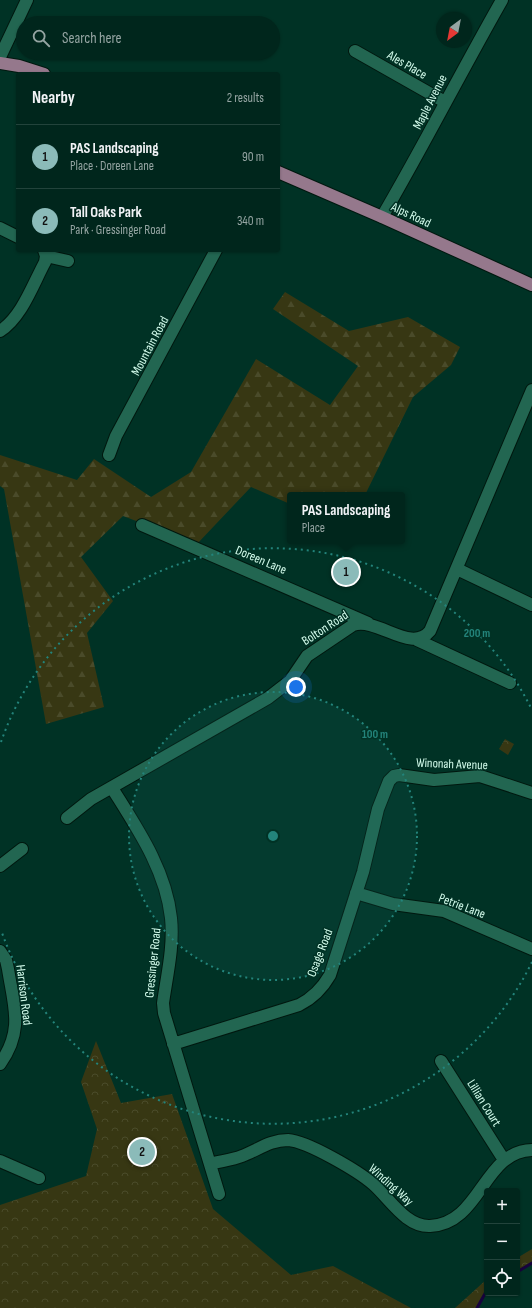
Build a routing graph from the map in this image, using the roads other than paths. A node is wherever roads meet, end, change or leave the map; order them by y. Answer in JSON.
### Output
{"nodes":[{"id":1,"x":27,"y":0,"type":"edge"},
{"id":2,"x":502,"y":0,"type":"edge"},
{"id":3,"x":19,"y":16,"type":"edge"},
{"id":4,"x":16,"y":23,"type":"edge"},
{"id":5,"x":355,"y":51,"type":"dead end"},
{"id":6,"x":0,"y":56,"type":"edge"},
{"id":7,"x":0,"y":63,"type":"edge"},
{"id":8,"x":38,"y":72,"type":"edge"},
{"id":9,"x":444,"y":102,"type":"junction"},
{"id":10,"x":280,"y":173,"type":"edge"},
{"id":11,"x":382,"y":217,"type":"junction"},
{"id":12,"x":0,"y":228,"type":"edge"},
{"id":13,"x":16,"y":235,"type":"edge"},
{"id":14,"x":215,"y":252,"type":"edge"},
{"id":15,"x":45,"y":253,"type":"edge"},
{"id":16,"x":68,"y":261,"type":"dead end"},
{"id":17,"x":532,"y":285,"type":"edge"},
{"id":18,"x":0,"y":331,"type":"edge"},
{"id":19,"x":532,"y":390,"type":"edge"},
{"id":20,"x":109,"y":455,"type":"dead end"},
{"id":21,"x":142,"y":525,"type":"dead end"},
{"id":22,"x":456,"y":569,"type":"junction"},
{"id":23,"x":532,"y":605,"type":"edge"},
{"id":24,"x":369,"y":623,"type":"junction"},
{"id":25,"x":417,"y":640,"type":"junction"},
{"id":26,"x":510,"y":683,"type":"dead end"},
{"id":27,"x":394,"y":776,"type":"joint"},
{"id":28,"x":112,"y":788,"type":"junction"},
{"id":29,"x":532,"y":792,"type":"edge"},
{"id":30,"x":67,"y":818,"type":"dead end"},
{"id":31,"x":22,"y":849,"type":"dead end"},
{"id":32,"x":0,"y":866,"type":"edge"},
{"id":33,"x":356,"y":893,"type":"junction"},
{"id":34,"x":532,"y":949,"type":"edge"},
{"id":35,"x":0,"y":951,"type":"edge"},
{"id":36,"x":173,"y":1044,"type":"junction"},
{"id":37,"x":441,"y":1061,"type":"dead end"},
{"id":38,"x":0,"y":1064,"type":"edge"},
{"id":39,"x":532,"y":1150,"type":"edge"},
{"id":40,"x":504,"y":1160,"type":"junction"},
{"id":41,"x":0,"y":1161,"type":"edge"},
{"id":42,"x":210,"y":1164,"type":"junction"},
{"id":43,"x":39,"y":1178,"type":"dead end"},
{"id":44,"x":219,"y":1194,"type":"dead end"}],
"edges":[{"from":1,"to":3,"type":"street"},
{"from":2,"to":9,"type":"street","name":"Maple Avenue"},
{"from":4,"to":6,"type":"street"},
{"from":5,"to":9,"type":"street","name":"Ales Place"},
{"from":7,"to":8,"type":"main road"},
{"from":9,"to":11,"type":"street","name":"Maple Avenue"},
{"from":10,"to":11,"type":"main road","name":"Alps Road"},
{"from":11,"to":17,"type":"main road","name":"Alps Road"},
{"from":12,"to":13,"type":"street"},
{"from":14,"to":20,"type":"street","name":"Mountain Road"},
{"from":15,"to":16,"type":"street"},
{"from":15,"to":18,"type":"street"},
{"from":19,"to":22,"type":"street"},
{"from":21,"to":24,"type":"street","name":"Doreen Lane"},
{"from":22,"to":23,"type":"street"},
{"from":22,"to":25,"type":"street"},
{"from":24,"to":25,"type":"street","name":"Bolton Road"},
{"from":24,"to":28,"type":"street","name":"Bolton Road"},
{"from":25,"to":26,"type":"street","name":"Bolton Road"},
{"from":27,"to":29,"type":"street","name":"Winonah Avenue"},
{"from":27,"to":33,"type":"street","name":"Osage Road"},
{"from":28,"to":30,"type":"street","name":"Bolton Road"},
{"from":28,"to":36,"type":"street","name":"Gressinger Road"},
{"from":31,"to":32,"type":"street"},
{"from":33,"to":34,"type":"street","name":"Petrie Lane"},
{"from":33,"to":36,"type":"street","name":"Osage Road"},
{"from":35,"to":38,"type":"street","name":"Harrison Road"},
{"from":36,"to":42,"type":"street","name":"Gressinger Road"},
{"from":37,"to":40,"type":"street","name":"Lillian Court"},
{"from":39,"to":40,"type":"street","name":"Winding Way"},
{"from":40,"to":42,"type":"street","name":"Winding Way"},
{"from":41,"to":43,"type":"street"},
{"from":42,"to":44,"type":"street","name":"Gressinger Road"}]}
